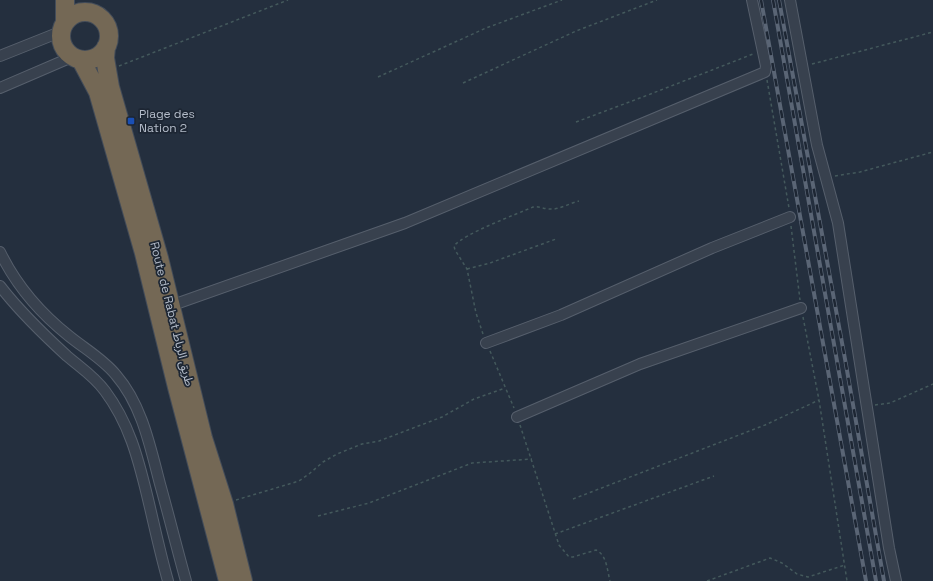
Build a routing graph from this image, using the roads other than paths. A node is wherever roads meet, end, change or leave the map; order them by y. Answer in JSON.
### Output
{"nodes":[{"id":1,"x":65,"y":0,"type":"edge"},
{"id":2,"x":752,"y":0,"type":"edge"},
{"id":3,"x":790,"y":0,"type":"edge"},
{"id":4,"x":90,"y":6,"type":"edge"},
{"id":5,"x":63,"y":26,"type":"junction"},
{"id":6,"x":106,"y":47,"type":"junction"},
{"id":7,"x":0,"y":56,"type":"edge"},
{"id":8,"x":76,"y":58,"type":"junction"},
{"id":9,"x":0,"y":88,"type":"edge"},
{"id":10,"x":790,"y":217,"type":"road end"},
{"id":11,"x":0,"y":252,"type":"edge"},
{"id":12,"x":0,"y":286,"type":"edge"},
{"id":13,"x":170,"y":306,"type":"junction"},
{"id":14,"x":801,"y":308,"type":"road end"},
{"id":15,"x":486,"y":343,"type":"road end"},
{"id":16,"x":517,"y":417,"type":"road end"},
{"id":17,"x":168,"y":581,"type":"edge"},
{"id":18,"x":186,"y":581,"type":"edge"},
{"id":19,"x":228,"y":581,"type":"edge"},
{"id":20,"x":243,"y":581,"type":"edge"},
{"id":21,"x":896,"y":581,"type":"edge"}],
"edges":[{"from":1,"to":5,"type":"highway"},
{"from":2,"to":13,"type":"street"},
{"from":3,"to":21,"type":"street"},
{"from":4,"to":5,"type":"highway"},
{"from":4,"to":6,"type":"highway"},
{"from":5,"to":7,"type":"street"},
{"from":5,"to":8,"type":"highway"},
{"from":6,"to":8,"type":"highway"},
{"from":6,"to":13,"type":"highway","name":"Route de Rabat طريق الرباط"},
{"from":8,"to":9,"type":"street"},
{"from":8,"to":19,"type":"highway","name":"Route de Rabat طريق الرباط"},
{"from":10,"to":15,"type":"street"},
{"from":11,"to":18,"type":"street"},
{"from":12,"to":17,"type":"street"},
{"from":13,"to":20,"type":"highway","name":"Route de Rabat طريق الرباط"},
{"from":14,"to":16,"type":"street"}]}
